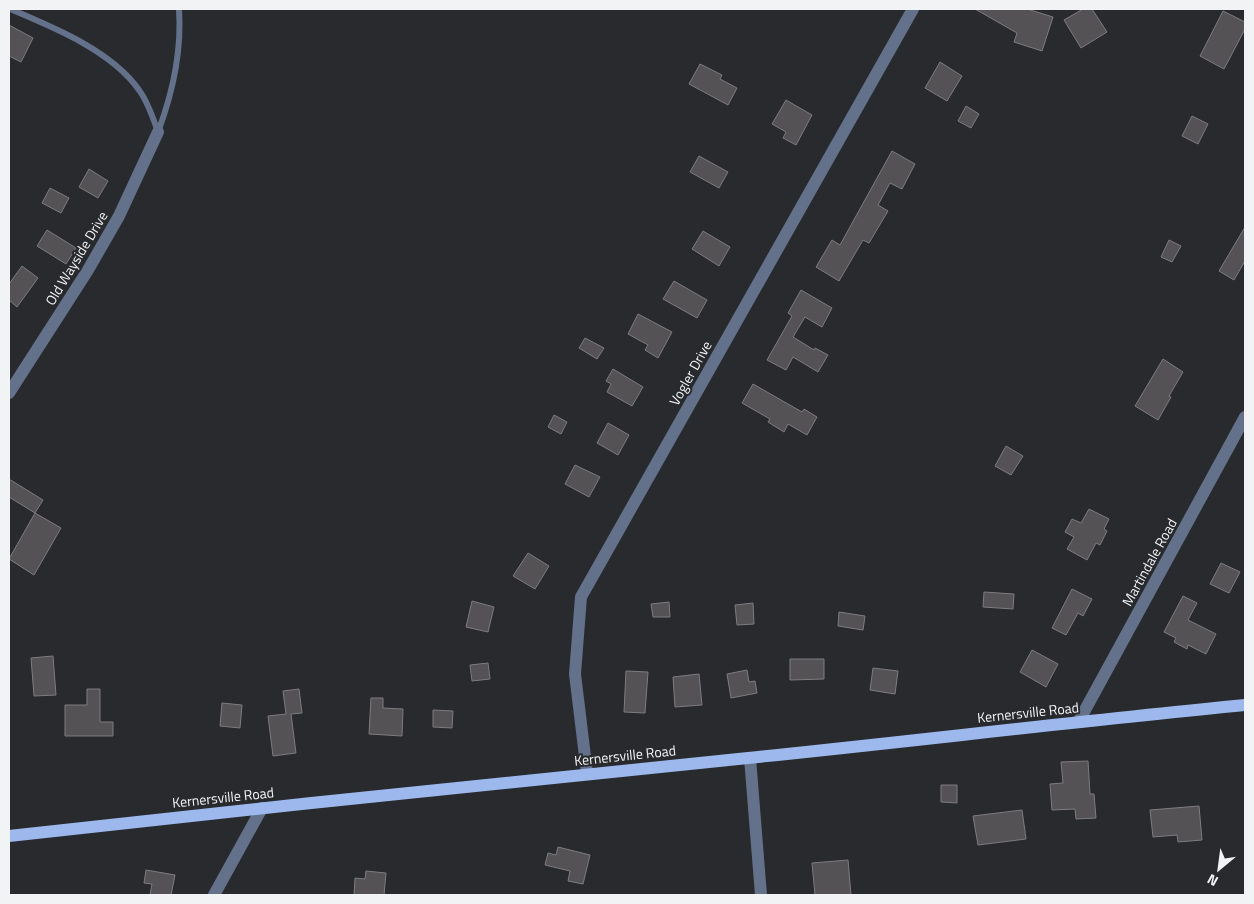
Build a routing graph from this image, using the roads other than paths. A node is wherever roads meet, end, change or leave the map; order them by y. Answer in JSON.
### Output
{"nodes":[{"id":1,"x":10,"y":9,"type":"edge"},
{"id":2,"x":178,"y":9,"type":"edge"},
{"id":3,"x":913,"y":9,"type":"edge"},
{"id":4,"x":158,"y":132,"type":"junction"},
{"id":5,"x":9,"y":393,"type":"edge"},
{"id":6,"x":1245,"y":417,"type":"edge"},
{"id":7,"x":1245,"y":705,"type":"edge"},
{"id":8,"x":1080,"y":721,"type":"junction"},
{"id":9,"x":750,"y":758,"type":"junction"},
{"id":10,"x":587,"y":773,"type":"junction"},
{"id":11,"x":262,"y":808,"type":"junction"},
{"id":12,"x":9,"y":836,"type":"edge"},
{"id":13,"x":214,"y":895,"type":"edge"},
{"id":14,"x":761,"y":895,"type":"edge"}],
"edges":[{"from":1,"to":4,"type":"lane"},
{"from":2,"to":4,"type":"lane"},
{"from":3,"to":10,"type":"street","name":"Vogler Drive"},
{"from":4,"to":5,"type":"street","name":"Old Wayside Drive"},
{"from":6,"to":8,"type":"street","name":"Martindale Road"},
{"from":7,"to":8,"type":"main road","name":"Kernersville Road"},
{"from":8,"to":9,"type":"main road","name":"Kernersville Road"},
{"from":9,"to":10,"type":"main road","name":"Kernersville Road"},
{"from":9,"to":14,"type":"street"},
{"from":10,"to":11,"type":"main road","name":"Kernersville Road"},
{"from":11,"to":12,"type":"main road","name":"Kernersville Road"},
{"from":11,"to":13,"type":"street"}]}
